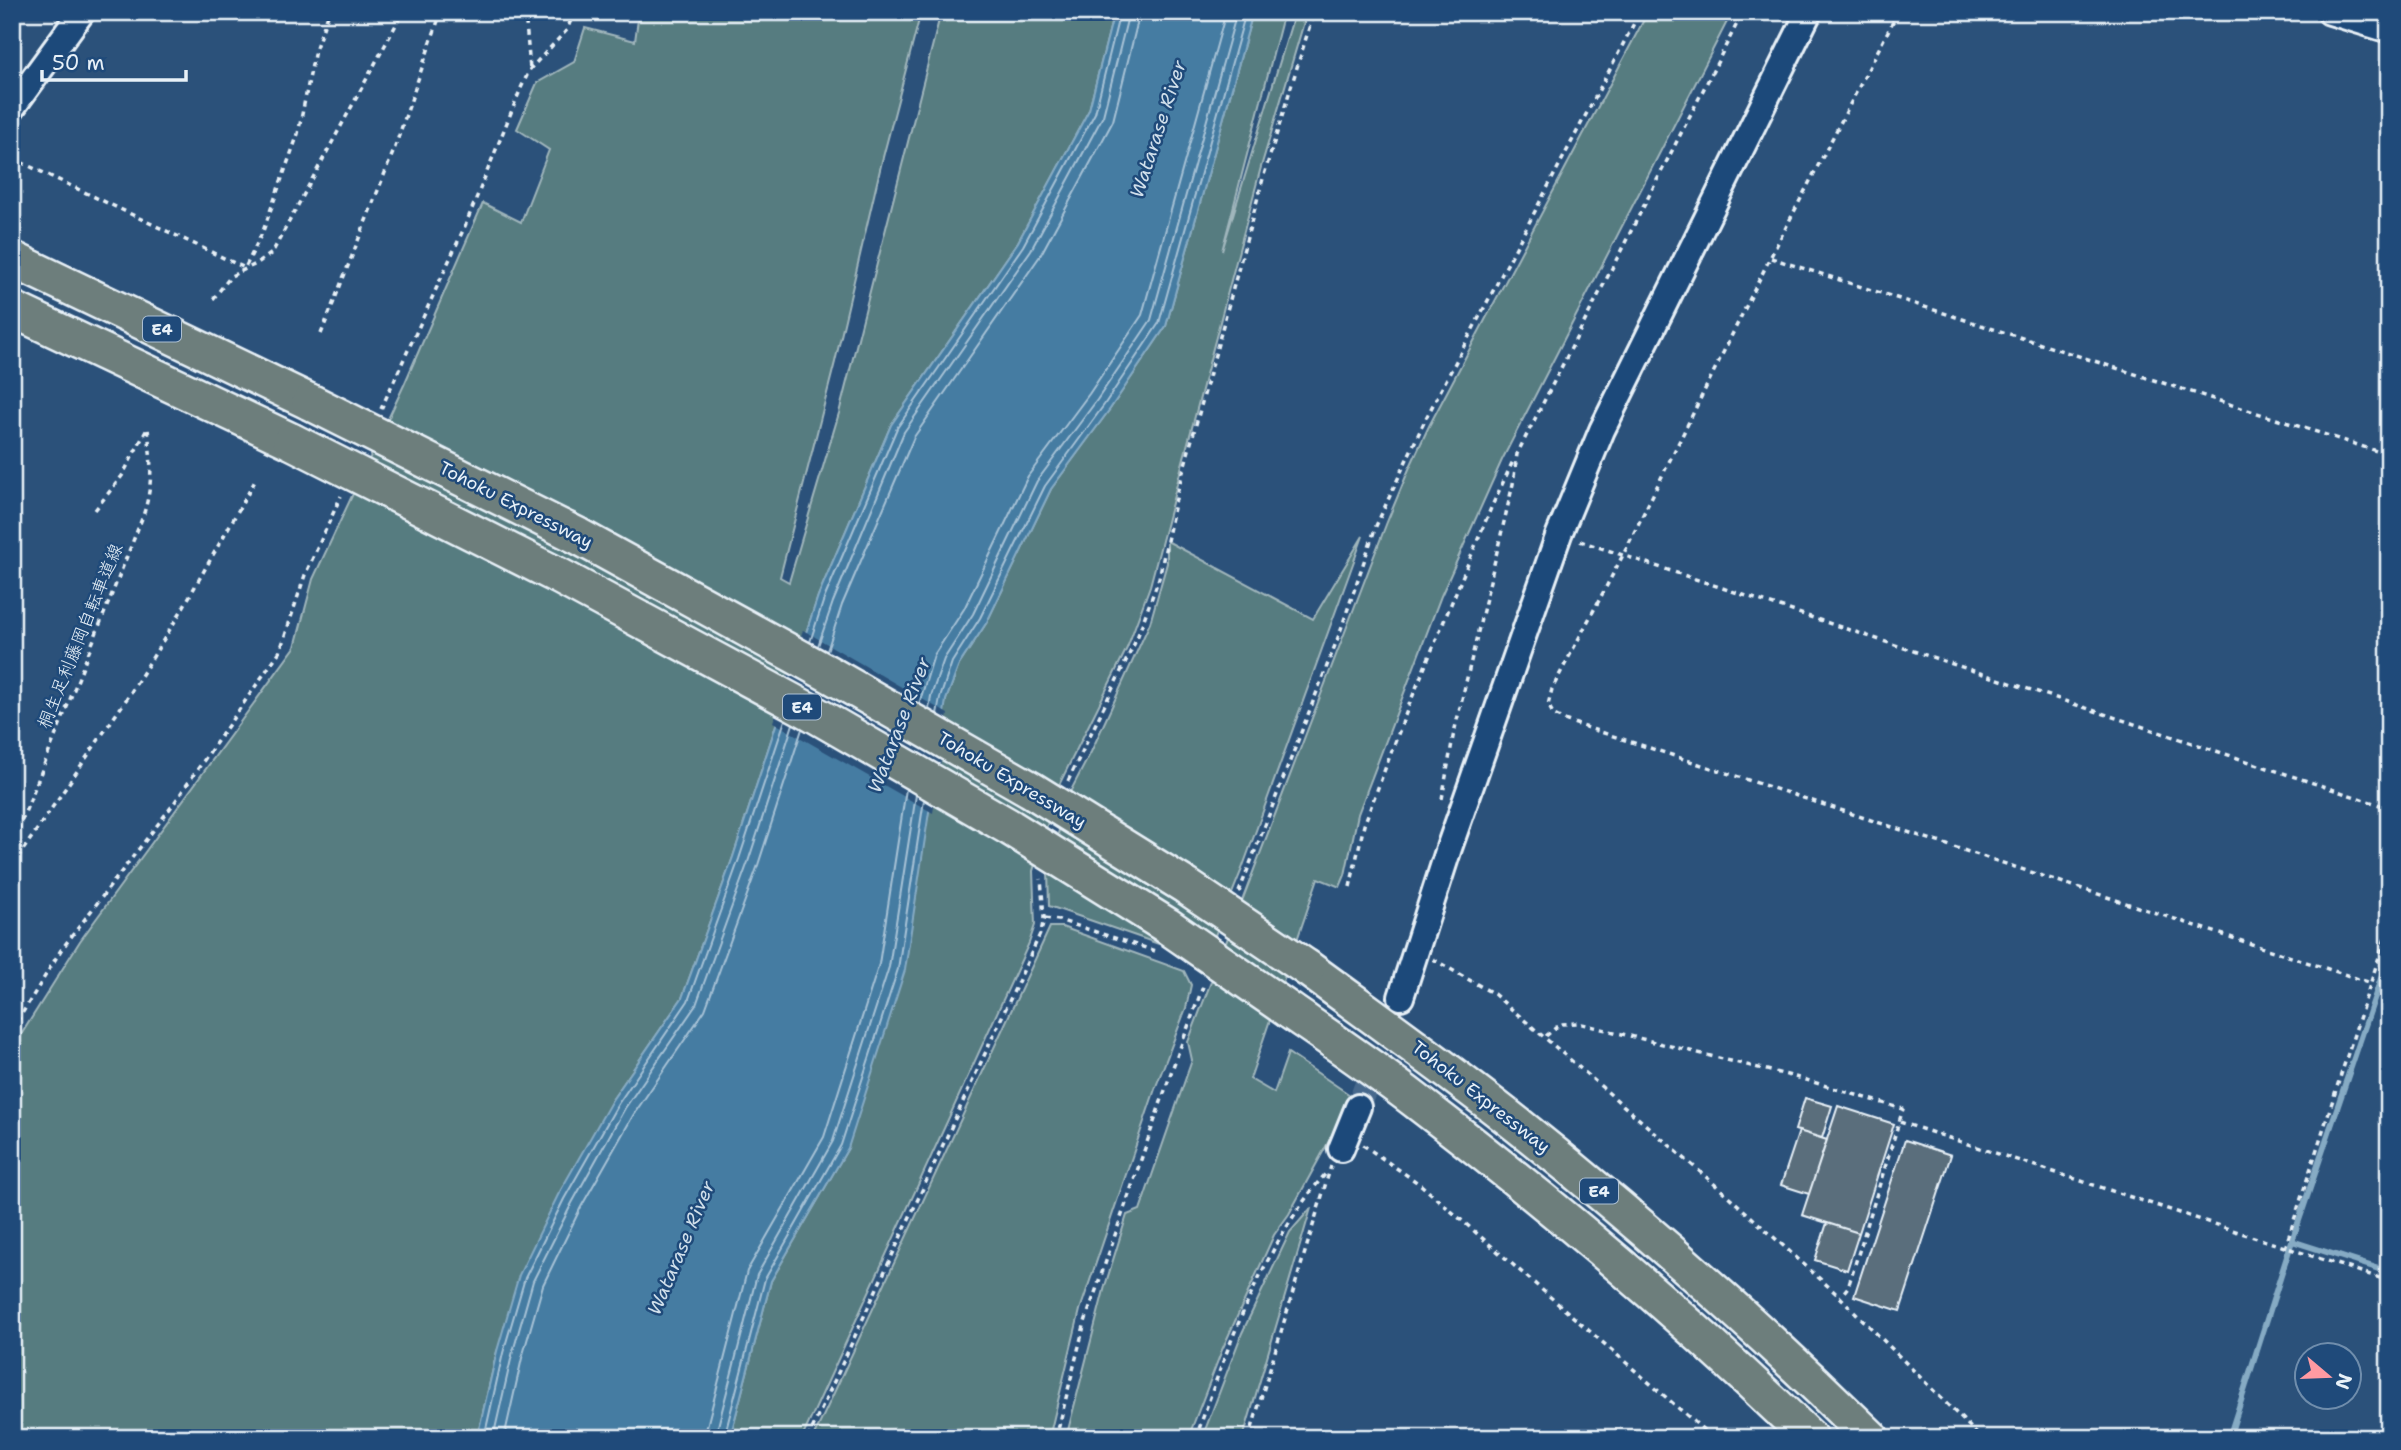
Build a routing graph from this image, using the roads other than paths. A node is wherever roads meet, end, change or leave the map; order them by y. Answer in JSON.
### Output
{"nodes":[{"id":1,"x":82,"y":12,"type":"edge"},
{"id":2,"x":1809,"y":12,"type":"edge"},
{"id":3,"x":2330,"y":12,"type":"edge"},
{"id":4,"x":2389,"y":30,"type":"edge"},
{"id":5,"x":12,"y":108,"type":"edge"},
{"id":6,"x":12,"y":259,"type":"edge"},
{"id":7,"x":12,"y":309,"type":"edge"},
{"id":8,"x":1401,"y":997,"type":"tunnel mouth"},
{"id":9,"x":1359,"y":1107,"type":"tunnel mouth"},
{"id":10,"x":1339,"y":1150,"type":"road end"},
{"id":11,"x":1810,"y":1438,"type":"edge"},
{"id":12,"x":1871,"y":1438,"type":"edge"}],
"edges":[{"from":1,"to":5,"type":"street"},
{"from":2,"to":8,"type":"street"},
{"from":3,"to":4,"type":"street"},
{"from":6,"to":12,"type":"highway","name":"Tohoku Expressway","number":"E4","bridge":true},
{"from":7,"to":11,"type":"highway","number":"E4","bridge":true},
{"from":9,"to":10,"type":"street"}]}
